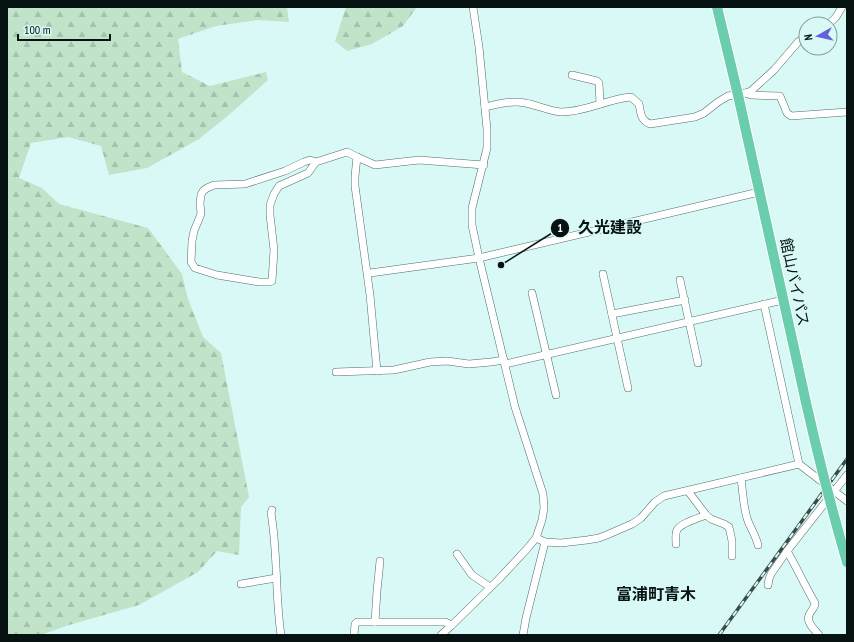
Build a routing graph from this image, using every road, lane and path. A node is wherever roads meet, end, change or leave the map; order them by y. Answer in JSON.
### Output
{"nodes":[{"id":1,"x":473,"y":7,"type":"edge"},
{"id":2,"x":842,"y":7,"type":"edge"},
{"id":3,"x":718,"y":10,"type":"edge"},
{"id":4,"x":837,"y":16,"type":"edge"},
{"id":5,"x":798,"y":42,"type":"edge"},
{"id":6,"x":572,"y":75,"type":"dead end"},
{"id":7,"x":742,"y":94,"type":"junction"},
{"id":8,"x":600,"y":104,"type":"junction"},
{"id":9,"x":485,"y":107,"type":"junction"},
{"id":10,"x":847,"y":112,"type":"edge"},
{"id":11,"x":357,"y":157,"type":"junction"},
{"id":12,"x":316,"y":162,"type":"junction"},
{"id":13,"x":484,"y":165,"type":"junction"},
{"id":14,"x":760,"y":192,"type":"junction"},
{"id":15,"x":479,"y":258,"type":"junction"},
{"id":16,"x":370,"y":273,"type":"dead end"},
{"id":17,"x":603,"y":274,"type":"dead end"},
{"id":18,"x":680,"y":280,"type":"dead end"},
{"id":19,"x":532,"y":293,"type":"dead end"},
{"id":20,"x":685,"y":300,"type":"junction"},
{"id":21,"x":783,"y":300,"type":"junction"},
{"id":22,"x":764,"y":304,"type":"junction"},
{"id":23,"x":612,"y":314,"type":"junction"},
{"id":24,"x":690,"y":322,"type":"junction"},
{"id":25,"x":618,"y":338,"type":"junction"},
{"id":26,"x":547,"y":354,"type":"junction"},
{"id":27,"x":504,"y":362,"type":"junction"},
{"id":28,"x":698,"y":363,"type":"dead end"},
{"id":29,"x":376,"y":371,"type":"junction"},
{"id":30,"x":336,"y":372,"type":"dead end"},
{"id":31,"x":628,"y":388,"type":"dead end"},
{"id":32,"x":556,"y":395,"type":"dead end"},
{"id":33,"x":799,"y":464,"type":"junction"},
{"id":34,"x":847,"y":475,"type":"edge"},
{"id":35,"x":741,"y":478,"type":"junction"},
{"id":36,"x":688,"y":491,"type":"junction"},
{"id":37,"x":835,"y":492,"type":"junction"},
{"id":38,"x":847,"y":501,"type":"edge"},
{"id":39,"x":272,"y":510,"type":"dead end"},
{"id":40,"x":706,"y":515,"type":"junction"},
{"id":41,"x":536,"y":538,"type":"junction"},
{"id":42,"x":545,"y":542,"type":"junction"},
{"id":43,"x":676,"y":544,"type":"dead end"},
{"id":44,"x":758,"y":544,"type":"dead end"},
{"id":45,"x":787,"y":551,"type":"junction"},
{"id":46,"x":457,"y":554,"type":"dead end"},
{"id":47,"x":732,"y":556,"type":"dead end"},
{"id":48,"x":380,"y":561,"type":"dead end"},
{"id":49,"x":847,"y":562,"type":"edge"},
{"id":50,"x":276,"y":578,"type":"junction"},
{"id":51,"x":241,"y":584,"type":"dead end"},
{"id":52,"x":768,"y":585,"type":"dead end"},
{"id":53,"x":490,"y":587,"type":"junction"},
{"id":54,"x":375,"y":622,"type":"junction"},
{"id":55,"x":452,"y":625,"type":"junction"},
{"id":56,"x":281,"y":635,"type":"edge"},
{"id":57,"x":354,"y":635,"type":"edge"},
{"id":58,"x":441,"y":635,"type":"edge"},
{"id":59,"x":523,"y":635,"type":"edge"},
{"id":60,"x":819,"y":635,"type":"edge"}],
"edges":[{"from":1,"to":9,"type":"street"},
{"from":2,"to":4,"type":"street"},
{"from":3,"to":7,"type":"highway","name":"館山バイパス"},
{"from":5,"to":7,"type":"street"},
{"from":6,"to":8,"type":"street"},
{"from":7,"to":8,"type":"street"},
{"from":7,"to":10,"type":"street"},
{"from":7,"to":14,"type":"highway","name":"館山バイパス"},
{"from":8,"to":9,"type":"street"},
{"from":9,"to":13,"type":"street"},
{"from":11,"to":12,"type":"street"},
{"from":11,"to":13,"type":"street"},
{"from":11,"to":29,"type":"street"},
{"from":12,"to":12,"type":"street"},
{"from":13,"to":15,"type":"street"},
{"from":14,"to":15,"type":"street"},
{"from":14,"to":21,"type":"highway","name":"館山バイパス"},
{"from":15,"to":16,"type":"street"},
{"from":15,"to":27,"type":"street"},
{"from":17,"to":23,"type":"street"},
{"from":18,"to":20,"type":"street"},
{"from":19,"to":26,"type":"street"},
{"from":20,"to":23,"type":"street"},
{"from":20,"to":24,"type":"street"},
{"from":21,"to":22,"type":"street"},
{"from":21,"to":49,"type":"highway","name":"館山バイパス","bridge":true},
{"from":22,"to":24,"type":"street"},
{"from":22,"to":33,"type":"street"},
{"from":23,"to":25,"type":"street"},
{"from":24,"to":25,"type":"street"},
{"from":24,"to":28,"type":"street"},
{"from":25,"to":26,"type":"street"},
{"from":25,"to":31,"type":"street"},
{"from":26,"to":27,"type":"street"},
{"from":26,"to":32,"type":"street"},
{"from":27,"to":29,"type":"street"},
{"from":27,"to":41,"type":"street"},
{"from":29,"to":30,"type":"street"},
{"from":33,"to":35,"type":"street"},
{"from":33,"to":37,"type":"street"},
{"from":34,"to":37,"type":"street"},
{"from":35,"to":36,"type":"street"},
{"from":35,"to":44,"type":"street"},
{"from":36,"to":40,"type":"street"},
{"from":36,"to":42,"type":"street"},
{"from":37,"to":38,"type":"street"},
{"from":37,"to":45,"type":"street"},
{"from":39,"to":50,"type":"street"},
{"from":40,"to":43,"type":"street"},
{"from":40,"to":47,"type":"street"},
{"from":41,"to":42,"type":"street"},
{"from":41,"to":53,"type":"street"},
{"from":42,"to":59,"type":"street"},
{"from":45,"to":52,"type":"street"},
{"from":45,"to":60,"type":"street"},
{"from":46,"to":53,"type":"street"},
{"from":48,"to":54,"type":"street"},
{"from":50,"to":51,"type":"street"},
{"from":50,"to":56,"type":"street"},
{"from":53,"to":55,"type":"street"},
{"from":54,"to":55,"type":"street"},
{"from":54,"to":57,"type":"street"},
{"from":55,"to":58,"type":"street"}]}
